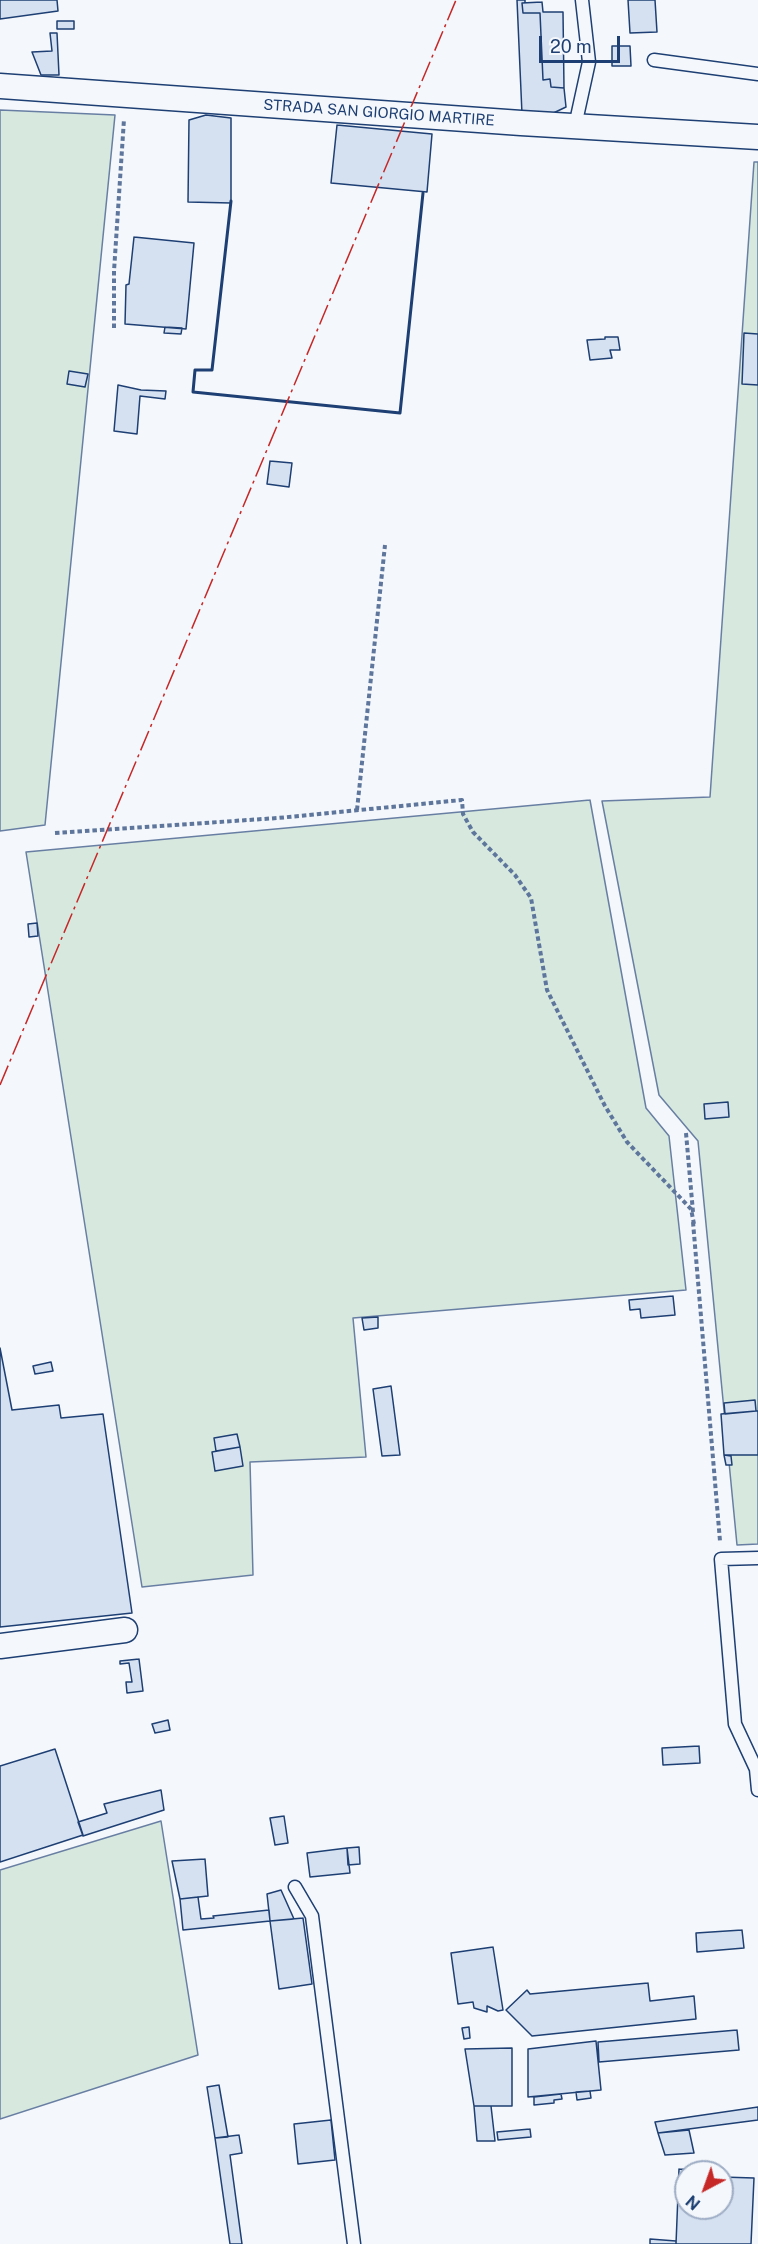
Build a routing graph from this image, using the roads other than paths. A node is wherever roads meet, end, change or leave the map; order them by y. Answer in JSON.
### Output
{"nodes":[{"id":1,"x":582,"y":0,"type":"edge"},
{"id":2,"x":654,"y":60,"type":"dead end"},
{"id":3,"x":758,"y":74,"type":"edge"},
{"id":4,"x":0,"y":86,"type":"edge"},
{"id":5,"x":575,"y":126,"type":"junction"},
{"id":6,"x":758,"y":137,"type":"edge"},
{"id":7,"x":758,"y":1558,"type":"edge"},
{"id":8,"x":125,"y":1630,"type":"dead end"},
{"id":9,"x":0,"y":1646,"type":"edge"},
{"id":10,"x":758,"y":1790,"type":"edge"},
{"id":11,"x":295,"y":1887,"type":"dead end"},
{"id":12,"x":354,"y":2244,"type":"edge"}],
"edges":[{"from":1,"to":5,"type":"lane"},
{"from":2,"to":3,"type":"lane"},
{"from":4,"to":5,"type":"street","name":"STRADA SAN GIORGIO MARTIRE"},
{"from":5,"to":6,"type":"street","name":"STRADA SAN GIORGIO MARTIRE"},
{"from":7,"to":10,"type":"lane"},
{"from":8,"to":9,"type":"street"},
{"from":11,"to":12,"type":"lane"}]}
